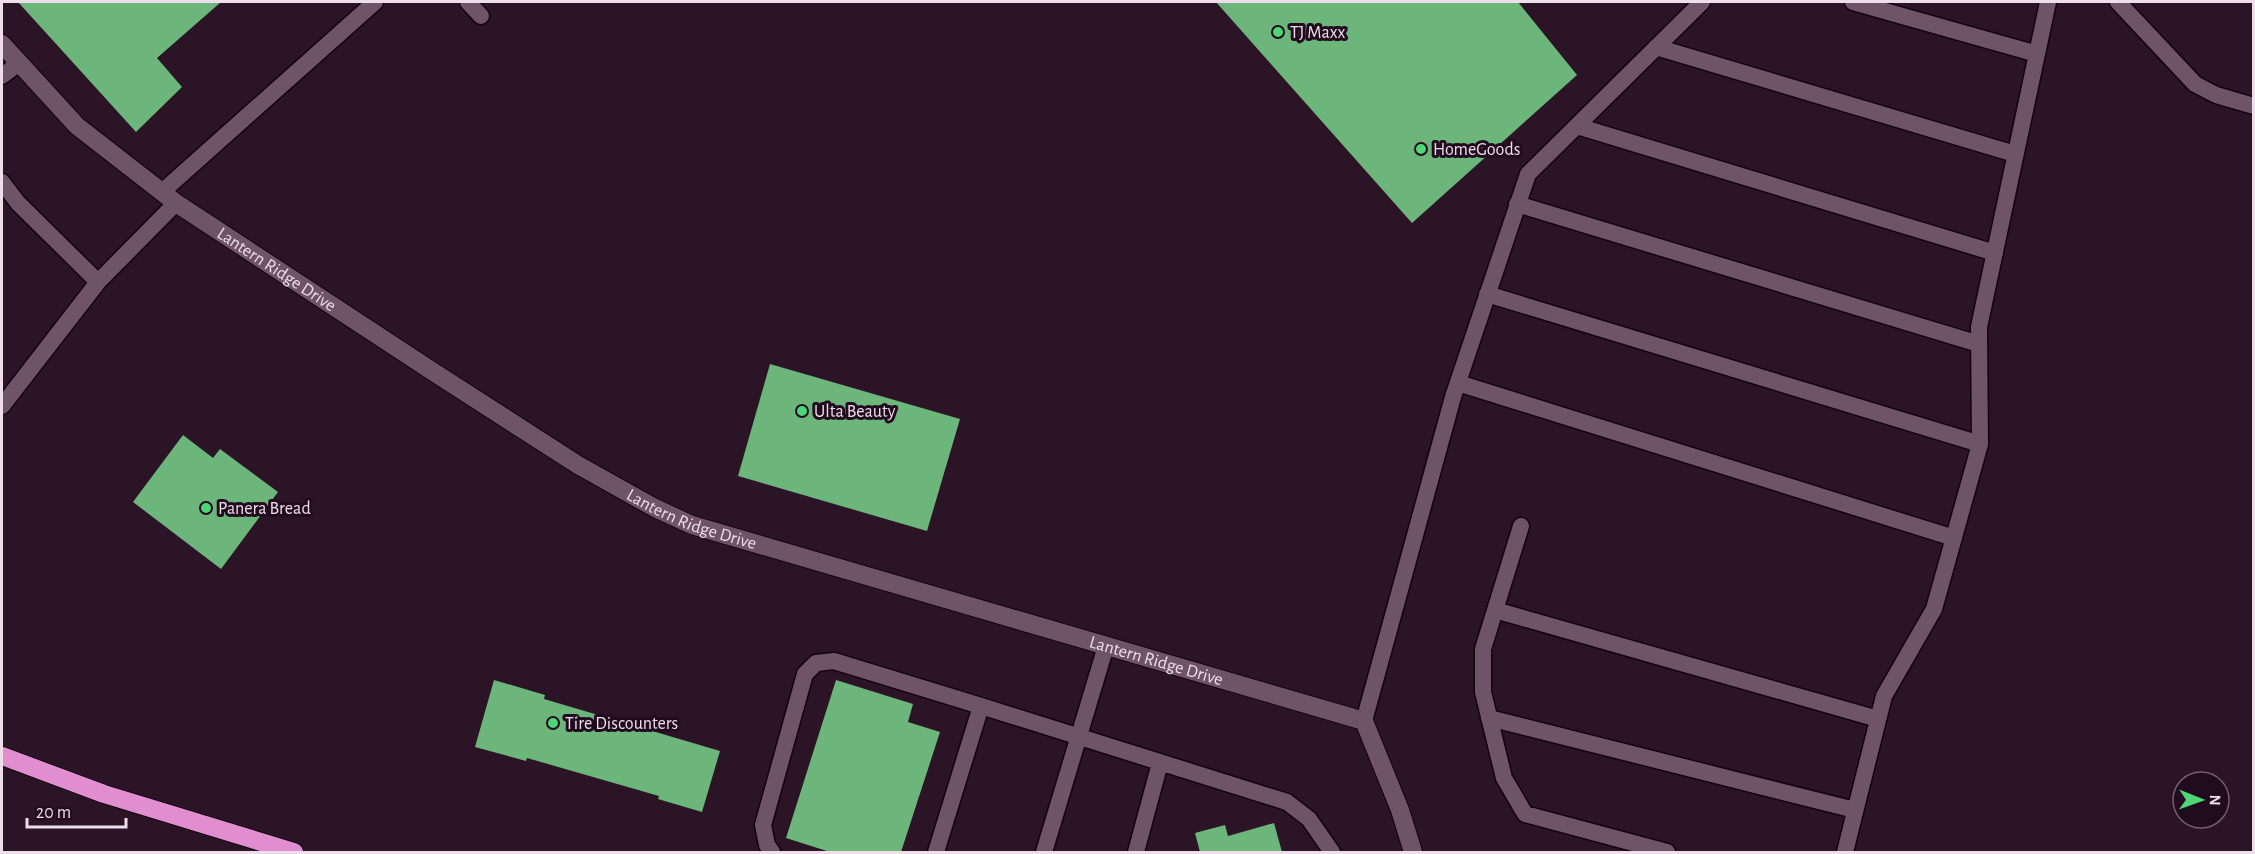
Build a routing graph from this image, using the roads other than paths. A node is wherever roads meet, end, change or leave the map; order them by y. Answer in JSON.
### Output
{"nodes":[{"id":1,"x":375,"y":2,"type":"edge"},
{"id":2,"x":468,"y":2,"type":"edge"},
{"id":3,"x":1702,"y":2,"type":"edge"},
{"id":4,"x":1853,"y":2,"type":"edge"},
{"id":5,"x":2048,"y":2,"type":"edge"},
{"id":6,"x":2118,"y":2,"type":"edge"},
{"id":7,"x":481,"y":16,"type":"dead end"},
{"id":8,"x":2,"y":44,"type":"edge"},
{"id":9,"x":1656,"y":47,"type":"junction"},
{"id":10,"x":2037,"y":54,"type":"junction"},
{"id":11,"x":19,"y":63,"type":"junction"},
{"id":12,"x":2,"y":76,"type":"edge"},
{"id":13,"x":2253,"y":106,"type":"edge"},
{"id":14,"x":1577,"y":126,"type":"junction"},
{"id":15,"x":2015,"y":154,"type":"junction"},
{"id":16,"x":2,"y":182,"type":"edge"},
{"id":17,"x":170,"y":197,"type":"junction"},
{"id":18,"x":1518,"y":204,"type":"junction"},
{"id":19,"x":1995,"y":253,"type":"junction"},
{"id":20,"x":98,"y":282,"type":"junction"},
{"id":21,"x":1488,"y":294,"type":"junction"},
{"id":22,"x":1979,"y":344,"type":"junction"},
{"id":23,"x":1458,"y":383,"type":"junction"},
{"id":24,"x":2,"y":406,"type":"edge"},
{"id":25,"x":1980,"y":444,"type":"junction"},
{"id":26,"x":1521,"y":526,"type":"dead end"},
{"id":27,"x":1954,"y":538,"type":"junction"},
{"id":28,"x":1495,"y":610,"type":"junction"},
{"id":29,"x":1106,"y":646,"type":"junction"},
{"id":30,"x":981,"y":706,"type":"junction"},
{"id":31,"x":1489,"y":718,"type":"junction"},
{"id":32,"x":1878,"y":719,"type":"junction"},
{"id":33,"x":1364,"y":721,"type":"junction"},
{"id":34,"x":1079,"y":737,"type":"junction"},
{"id":35,"x":2,"y":756,"type":"edge"},
{"id":36,"x":1160,"y":763,"type":"junction"},
{"id":37,"x":1856,"y":810,"type":"junction"},
{"id":38,"x":294,"y":852,"type":"edge"},
{"id":39,"x":772,"y":852,"type":"edge"},
{"id":40,"x":936,"y":852,"type":"edge"},
{"id":41,"x":1044,"y":852,"type":"edge"},
{"id":42,"x":1136,"y":852,"type":"edge"},
{"id":43,"x":1332,"y":852,"type":"edge"},
{"id":44,"x":1413,"y":852,"type":"edge"},
{"id":45,"x":1667,"y":852,"type":"edge"},
{"id":46,"x":1845,"y":852,"type":"edge"}],
"edges":[{"from":1,"to":17,"type":"lane"},
{"from":2,"to":7,"type":"lane"},
{"from":3,"to":9,"type":"lane"},
{"from":4,"to":10,"type":"lane"},
{"from":5,"to":10,"type":"lane"},
{"from":6,"to":13,"type":"lane"},
{"from":8,"to":11,"type":"street","name":"Lantern Ridge Drive"},
{"from":9,"to":14,"type":"lane"},
{"from":9,"to":15,"type":"lane"},
{"from":10,"to":15,"type":"lane"},
{"from":11,"to":12,"type":"lane"},
{"from":11,"to":17,"type":"street","name":"Lantern Ridge Drive"},
{"from":14,"to":18,"type":"lane"},
{"from":14,"to":19,"type":"lane"},
{"from":15,"to":19,"type":"lane"},
{"from":16,"to":20,"type":"lane"},
{"from":17,"to":20,"type":"lane"},
{"from":17,"to":29,"type":"street","name":"Lantern Ridge Drive"},
{"from":18,"to":21,"type":"lane"},
{"from":18,"to":22,"type":"lane"},
{"from":19,"to":22,"type":"lane"},
{"from":20,"to":24,"type":"lane"},
{"from":21,"to":23,"type":"lane"},
{"from":21,"to":25,"type":"lane"},
{"from":22,"to":25,"type":"lane"},
{"from":23,"to":27,"type":"lane"},
{"from":23,"to":33,"type":"lane"},
{"from":25,"to":27,"type":"lane"},
{"from":26,"to":28,"type":"lane"},
{"from":27,"to":32,"type":"lane"},
{"from":28,"to":31,"type":"lane"},
{"from":28,"to":32,"type":"lane"},
{"from":29,"to":33,"type":"street","name":"Lantern Ridge Drive"},
{"from":29,"to":34,"type":"lane"},
{"from":30,"to":34,"type":"lane"},
{"from":30,"to":39,"type":"lane"},
{"from":30,"to":40,"type":"lane"},
{"from":31,"to":37,"type":"lane"},
{"from":31,"to":45,"type":"lane"},
{"from":32,"to":37,"type":"lane"},
{"from":33,"to":44,"type":"street"},
{"from":34,"to":36,"type":"lane"},
{"from":34,"to":41,"type":"lane"},
{"from":35,"to":38,"type":"highway"},
{"from":36,"to":42,"type":"lane"},
{"from":36,"to":43,"type":"lane"},
{"from":37,"to":46,"type":"lane"}]}
